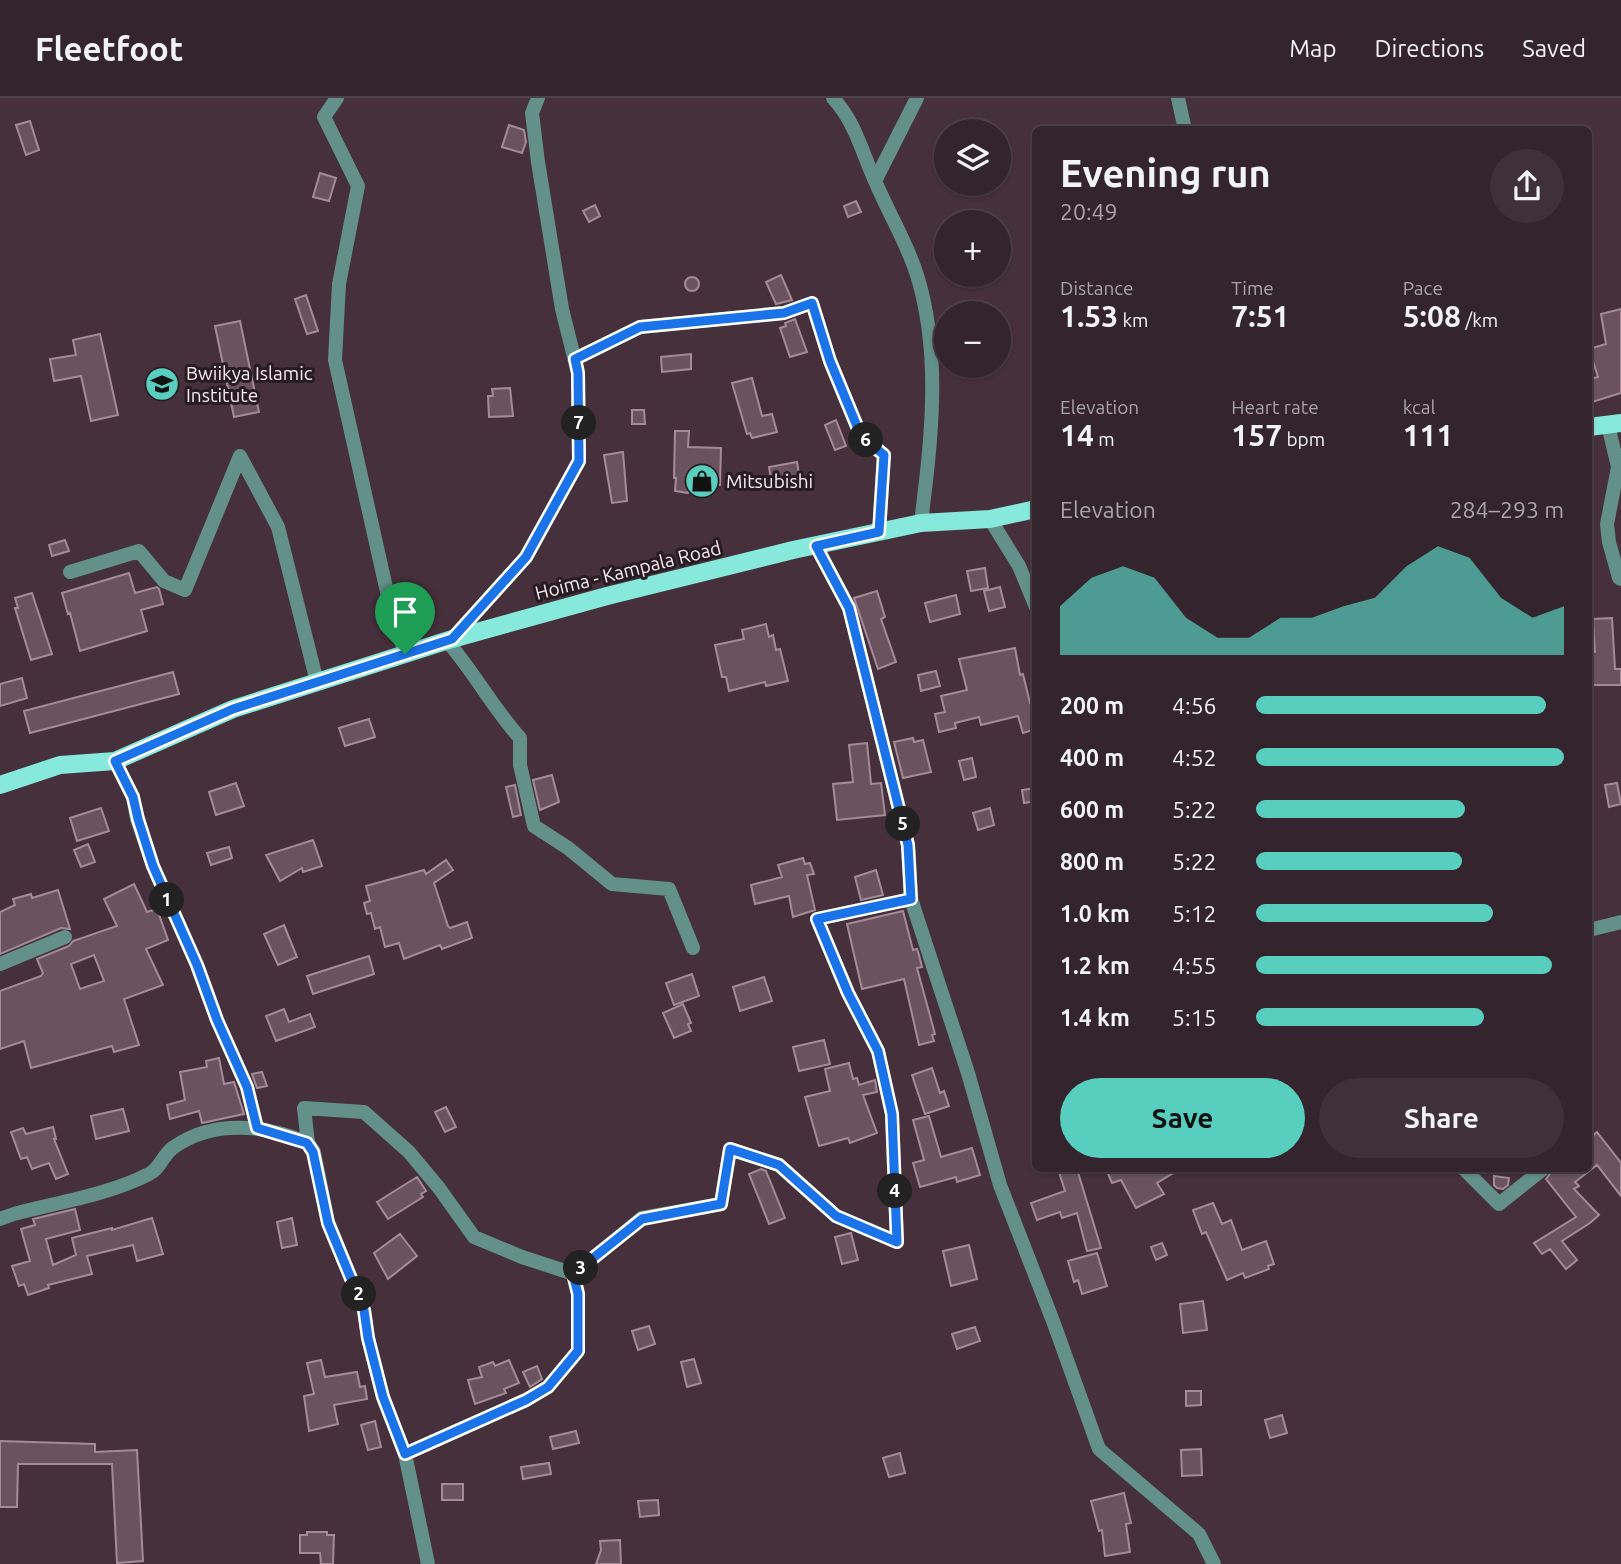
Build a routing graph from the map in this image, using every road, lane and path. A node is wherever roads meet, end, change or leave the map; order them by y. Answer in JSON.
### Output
{"nodes":[{"id":1,"x":337,"y":98,"type":"edge"},
{"id":2,"x":538,"y":98,"type":"edge"},
{"id":3,"x":833,"y":98,"type":"edge"},
{"id":4,"x":917,"y":98,"type":"edge"},
{"id":5,"x":1178,"y":98,"type":"edge"},
{"id":6,"x":1184,"y":126,"type":"edge"},
{"id":7,"x":875,"y":181,"type":"junction"},
{"id":8,"x":575,"y":359,"type":"junction"},
{"id":9,"x":1615,"y":424,"type":"edge"},
{"id":10,"x":1592,"y":427,"type":"edge"},
{"id":11,"x":1032,"y":510,"type":"edge"},
{"id":12,"x":990,"y":519,"type":"junction"},
{"id":13,"x":921,"y":523,"type":"junction"},
{"id":14,"x":879,"y":532,"type":"junction"},
{"id":15,"x":816,"y":546,"type":"junction"},
{"id":16,"x":70,"y":572,"type":"dead end"},
{"id":17,"x":1621,"y":579,"type":"edge"},
{"id":18,"x":1032,"y":597,"type":"edge"},
{"id":19,"x":449,"y":640,"type":"junction"},
{"id":20,"x":405,"y":654,"type":"junction"},
{"id":21,"x":317,"y":682,"type":"junction"},
{"id":22,"x":115,"y":761,"type":"junction"},
{"id":23,"x":0,"y":785,"type":"edge"},
{"id":24,"x":911,"y":899,"type":"junction"},
{"id":25,"x":1621,"y":922,"type":"edge"},
{"id":26,"x":1592,"y":929,"type":"edge"},
{"id":27,"x":65,"y":937,"type":"dead end"},
{"id":28,"x":693,"y":948,"type":"dead end"},
{"id":29,"x":0,"y":964,"type":"edge"},
{"id":30,"x":257,"y":1128,"type":"junction"},
{"id":31,"x":307,"y":1143,"type":"junction"},
{"id":32,"x":1467,"y":1172,"type":"edge"},
{"id":33,"x":1539,"y":1172,"type":"edge"},
{"id":34,"x":0,"y":1219,"type":"edge"},
{"id":35,"x":573,"y":1274,"type":"junction"},
{"id":36,"x":405,"y":1454,"type":"junction"},
{"id":37,"x":428,"y":1564,"type":"edge"},
{"id":38,"x":1214,"y":1564,"type":"edge"}],
"edges":[{"from":1,"to":20,"type":"street"},
{"from":2,"to":8,"type":"street"},
{"from":3,"to":7,"type":"street"},
{"from":4,"to":7,"type":"street"},
{"from":5,"to":6,"type":"street"},
{"from":7,"to":13,"type":"street"},
{"from":8,"to":14,"type":"street"},
{"from":8,"to":19,"type":"street"},
{"from":9,"to":10,"type":"main road"},
{"from":9,"to":17,"type":"street"},
{"from":11,"to":12,"type":"main road","name":"Hoima - Kampala Road"},
{"from":12,"to":13,"type":"main road","name":"Hoima - Kampala Road"},
{"from":12,"to":18,"type":"street"},
{"from":13,"to":14,"type":"main road","name":"Hoima - Kampala Road"},
{"from":14,"to":15,"type":"main road","name":"Hoima - Kampala Road"},
{"from":15,"to":19,"type":"main road","name":"Hoima - Kampala Road"},
{"from":15,"to":24,"type":"street"},
{"from":16,"to":21,"type":"street"},
{"from":19,"to":20,"type":"main road","name":"Hoima - Kampala Road"},
{"from":19,"to":28,"type":"street"},
{"from":20,"to":21,"type":"main road","name":"Hoima - Kampala Road"},
{"from":21,"to":22,"type":"main road","name":"Hoima - Kampala Road"},
{"from":22,"to":23,"type":"main road","name":"Hoima - Kampala Road"},
{"from":22,"to":30,"type":"street"},
{"from":24,"to":35,"type":"street"},
{"from":24,"to":38,"type":"street"},
{"from":25,"to":26,"type":"street"},
{"from":27,"to":29,"type":"street"},
{"from":30,"to":31,"type":"street"},
{"from":30,"to":34,"type":"street"},
{"from":31,"to":35,"type":"street"},
{"from":31,"to":36,"type":"street"},
{"from":32,"to":33,"type":"street"},
{"from":35,"to":36,"type":"street"},
{"from":36,"to":37,"type":"street"}]}
